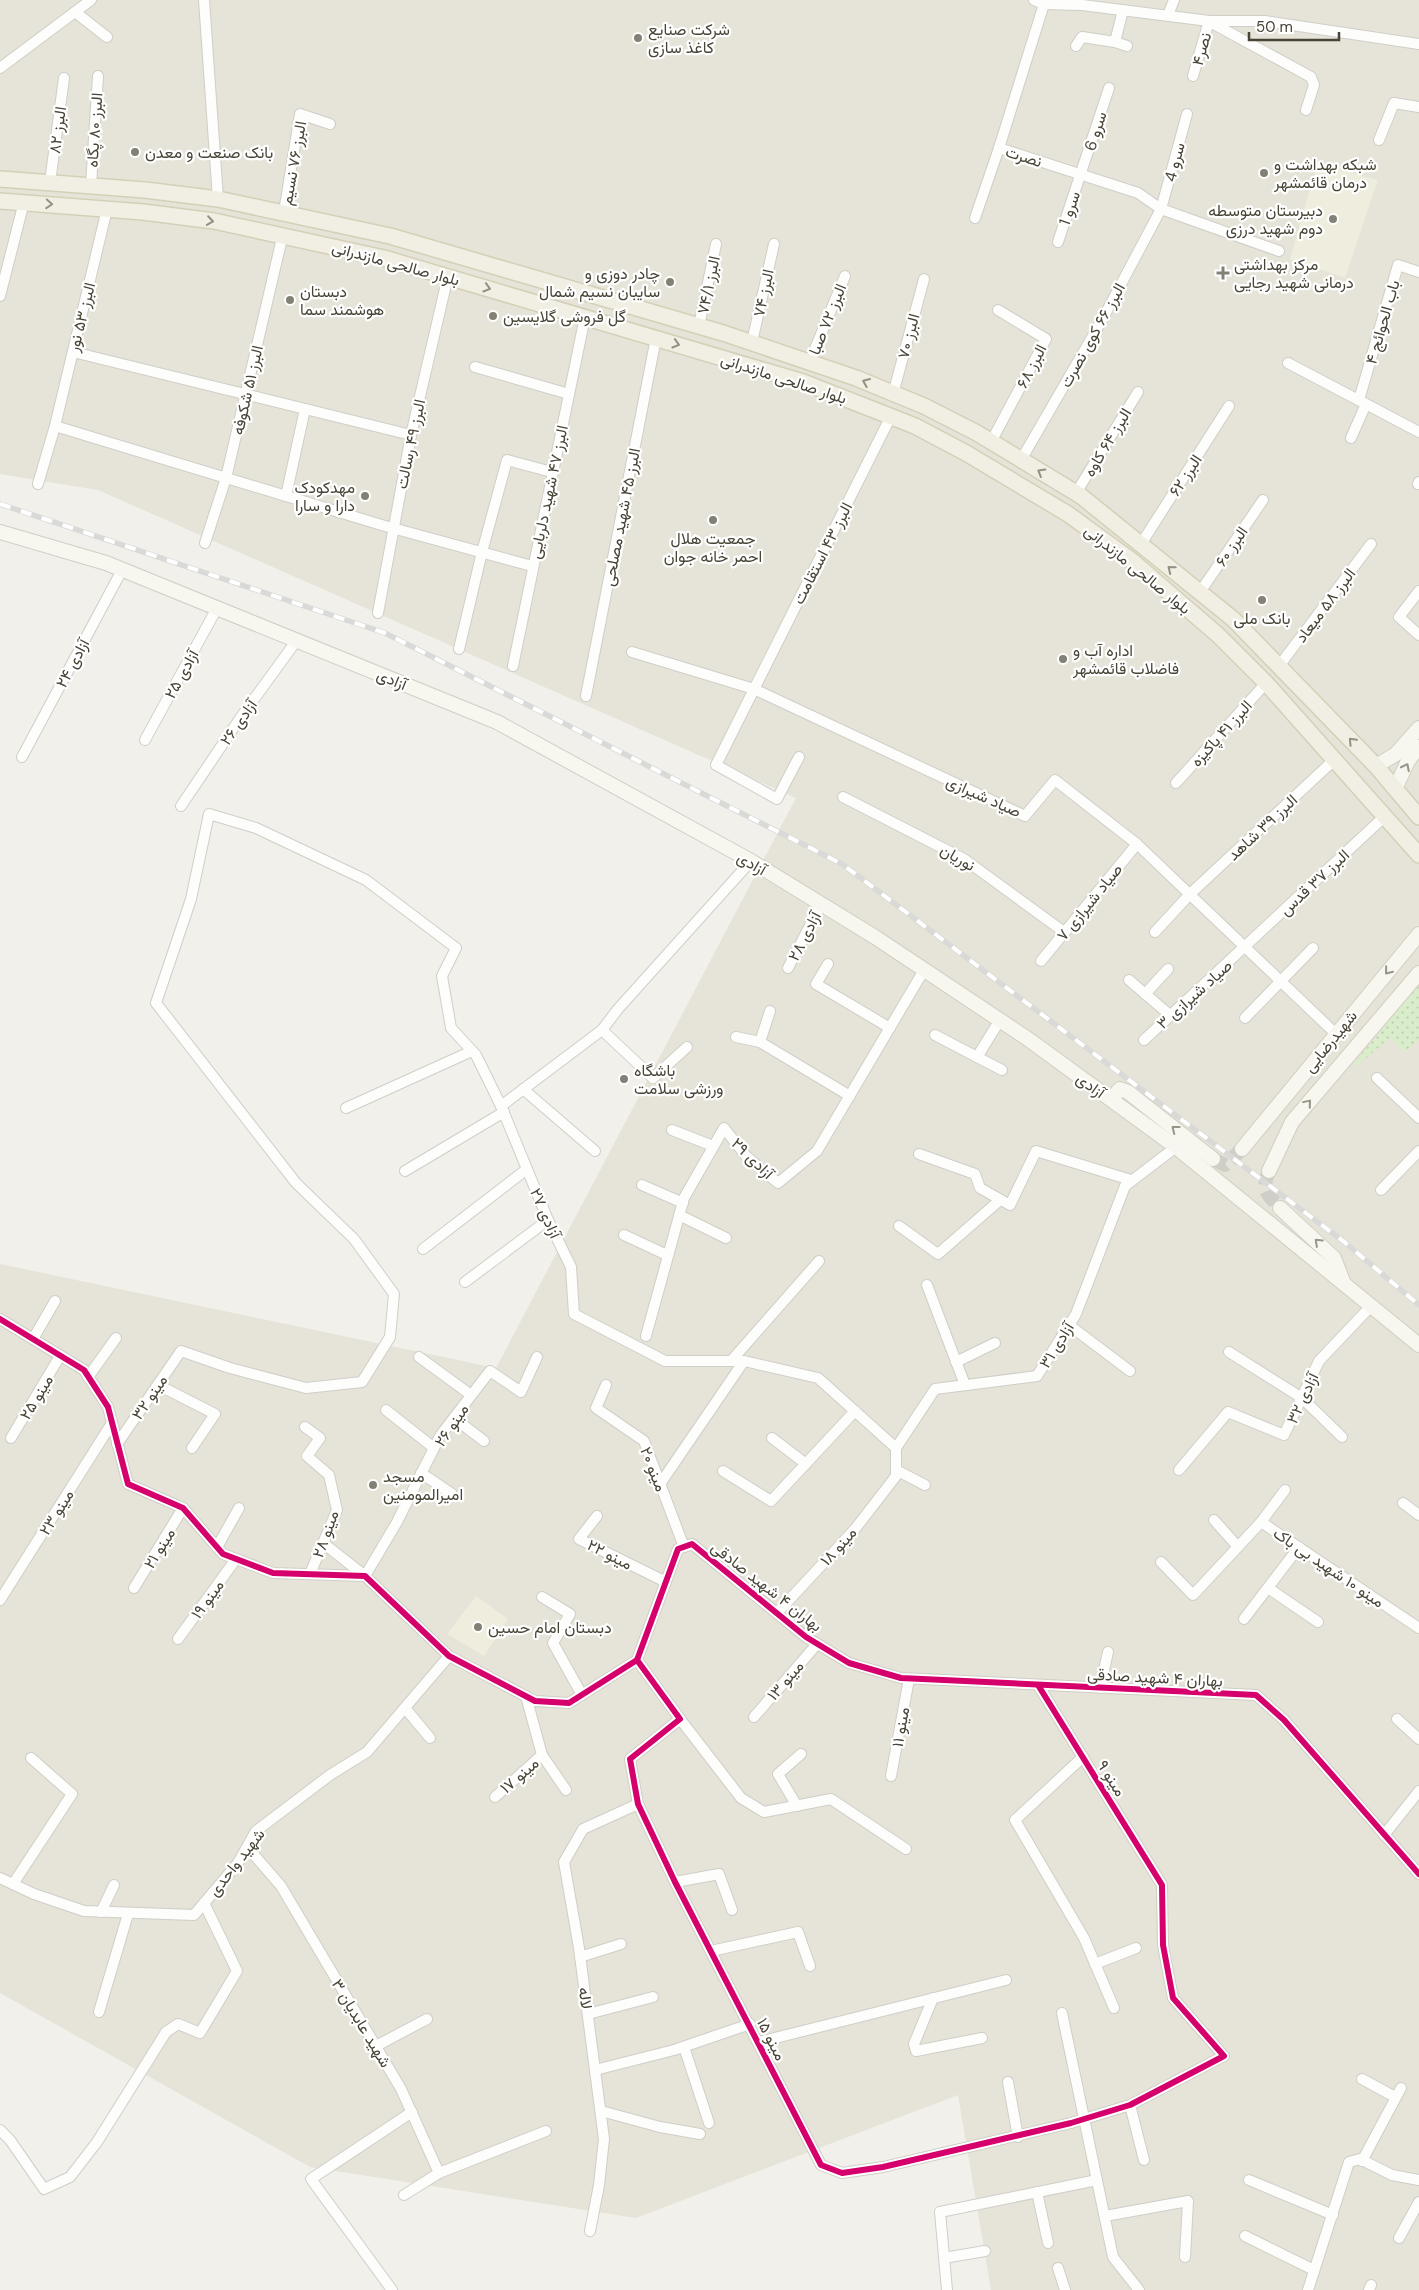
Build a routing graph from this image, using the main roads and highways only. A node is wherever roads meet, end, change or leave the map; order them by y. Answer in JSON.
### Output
{"nodes":[{"id":1,"x":0,"y":179,"type":"edge"},
{"id":2,"x":0,"y":201,"type":"edge"},
{"id":3,"x":654,"y":313,"type":"junction"},
{"id":4,"x":723,"y":333,"type":"junction"},
{"id":5,"x":651,"y":337,"type":"junction"},
{"id":6,"x":716,"y":357,"type":"junction"},
{"id":7,"x":0,"y":532,"type":"edge"},
{"id":8,"x":1419,"y":728,"type":"edge"},
{"id":9,"x":1419,"y":747,"type":"edge"},
{"id":10,"x":1376,"y":766,"type":"junction"},
{"id":11,"x":1395,"y":788,"type":"junction"},
{"id":12,"x":1419,"y":817,"type":"edge"},
{"id":13,"x":1419,"y":855,"type":"edge"},
{"id":14,"x":1419,"y":934,"type":"edge"},
{"id":15,"x":1419,"y":973,"type":"edge"},
{"id":16,"x":1111,"y":1099,"type":"junction"},
{"id":17,"x":1275,"y":1109,"type":"junction"},
{"id":18,"x":1292,"y":1122,"type":"junction"},
{"id":19,"x":1242,"y":1149,"type":"tunnel mouth"},
{"id":20,"x":1213,"y":1159,"type":"tunnel mouth"},
{"id":21,"x":1269,"y":1171,"type":"tunnel mouth"},
{"id":22,"x":1280,"y":1208,"type":"tunnel mouth"},
{"id":23,"x":1344,"y":1282,"type":"junction"},
{"id":24,"x":1419,"y":1345,"type":"edge"}],
"edges":[{"from":1,"to":3,"type":"main road","name":"بلوار صالحی مازندرانی"},
{"from":2,"to":5,"type":"main road","name":"بلوار صالحی مازندرانی","one_way":true},
{"from":3,"to":4,"type":"main road","name":"بلوار صالحی مازندرانی"},
{"from":3,"to":5,"type":"main road"},
{"from":4,"to":6,"type":"main road"},
{"from":10,"to":4,"type":"main road","name":"بلوار صالحی مازندرانی","one_way":true},
{"from":5,"to":6,"type":"main road","name":"بلوار صالحی مازندرانی","one_way":true},
{"from":6,"to":13,"type":"main road","name":"بلوار صالحی مازندرانی"},
{"from":7,"to":16,"type":"main road","name":"آزادی"},
{"from":8,"to":10,"type":"main road"},
{"from":11,"to":9,"type":"main road","one_way":true},
{"from":10,"to":11,"type":"main road","name":"بلوار صالحی مازندرانی"},
{"from":11,"to":12,"type":"main road","name":"بلوار صالحی مازندرانی"},
{"from":14,"to":17,"type":"main road","name":"شهیدرضایی","one_way":true},
{"from":18,"to":15,"type":"main road","name":"شهیدرضایی","one_way":true},
{"from":20,"to":16,"type":"main road","one_way":true},
{"from":16,"to":23,"type":"main road","name":"آزادی"},
{"from":17,"to":18,"type":"main road"},
{"from":17,"to":19,"type":"main road","name":"شهیدرضایی"},
{"from":18,"to":21,"type":"main road","name":"شهیدرضایی"},
{"from":23,"to":22,"type":"main road","one_way":true},
{"from":23,"to":24,"type":"main road","name":"آزادی"}]}
